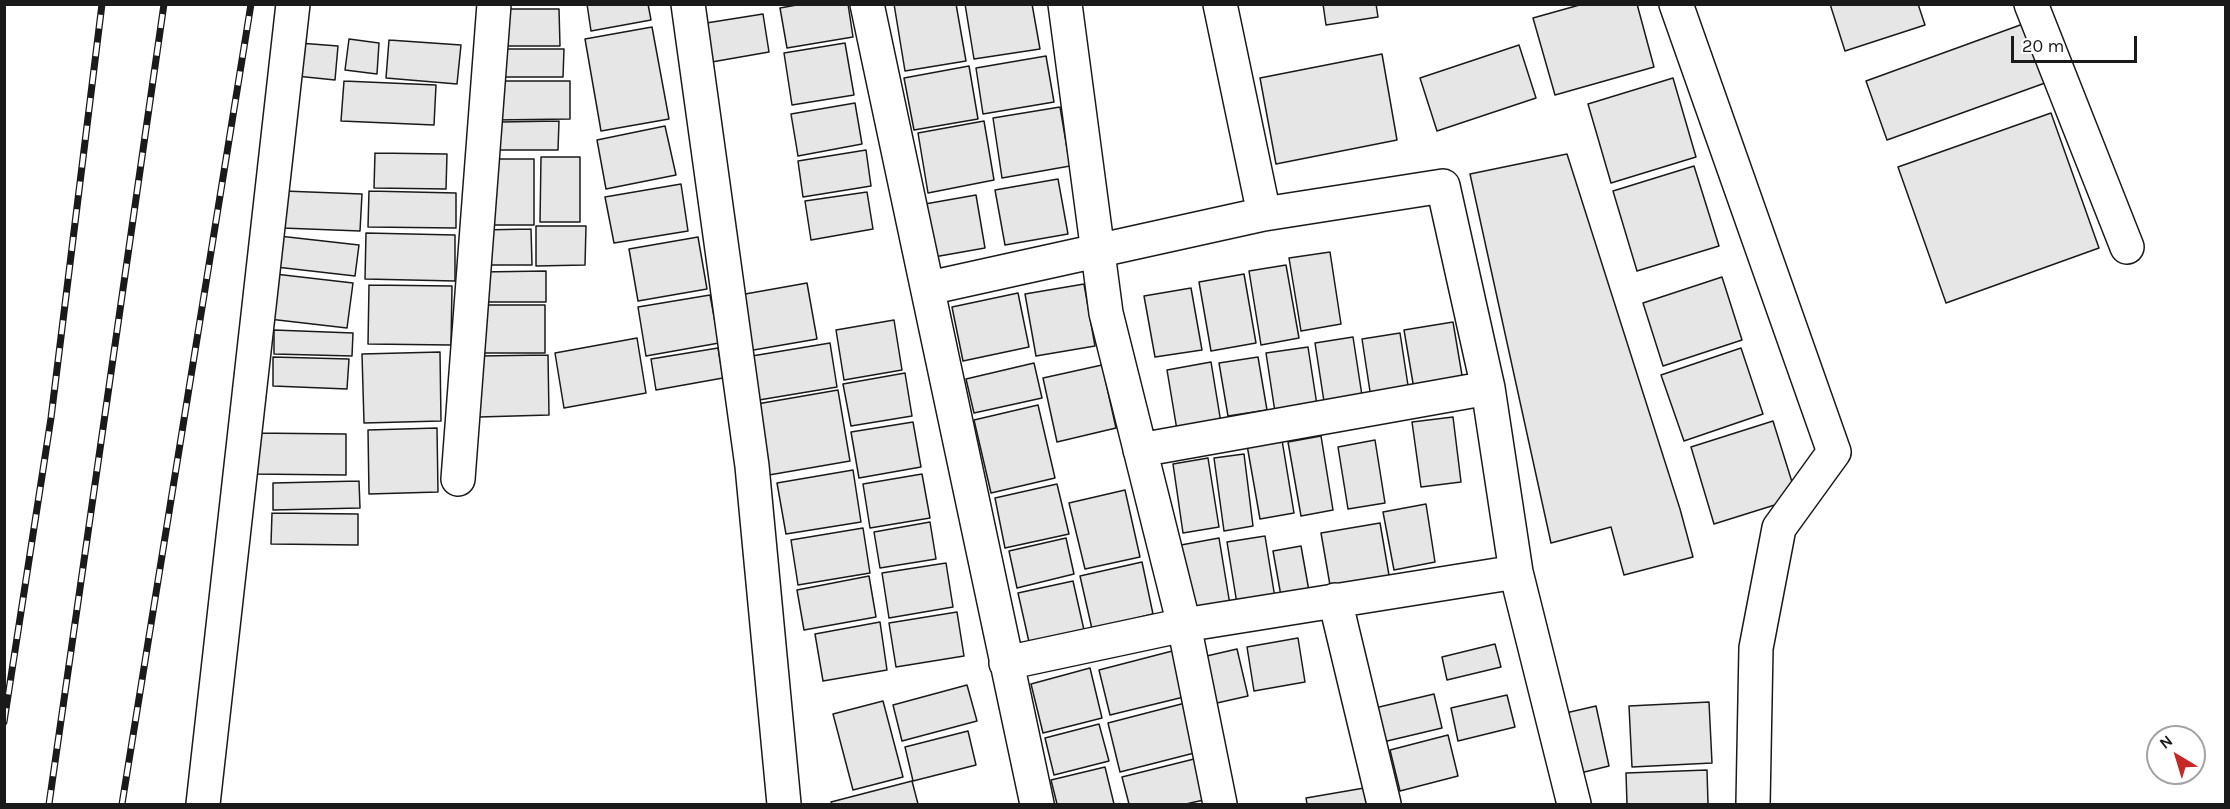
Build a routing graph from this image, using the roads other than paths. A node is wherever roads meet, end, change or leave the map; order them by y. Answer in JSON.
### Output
{"nodes":[{"id":1,"x":293,"y":4,"type":"edge"},
{"id":2,"x":494,"y":4,"type":"edge"},
{"id":3,"x":688,"y":4,"type":"edge"},
{"id":4,"x":867,"y":4,"type":"edge"},
{"id":5,"x":1065,"y":4,"type":"edge"},
{"id":6,"x":1220,"y":4,"type":"edge"},
{"id":7,"x":1676,"y":4,"type":"edge"},
{"id":8,"x":2031,"y":4,"type":"edge"},
{"id":9,"x":1264,"y":214,"type":"junction"},
{"id":10,"x":2127,"y":247,"type":"dead end"},
{"id":11,"x":1097,"y":250,"type":"junction"},
{"id":12,"x":929,"y":288,"type":"junction"},
{"id":13,"x":1488,"y":388,"type":"junction"},
{"id":14,"x":1140,"y":450,"type":"junction"},
{"id":15,"x":458,"y":478,"type":"dead end"},
{"id":16,"x":1516,"y":572,"type":"junction"},
{"id":17,"x":1335,"y":600,"type":"junction"},
{"id":18,"x":1184,"y":625,"type":"junction"},
{"id":19,"x":1006,"y":663,"type":"junction"},
{"id":20,"x":203,"y":804,"type":"edge"},
{"id":21,"x":784,"y":804,"type":"edge"},
{"id":22,"x":1037,"y":804,"type":"edge"},
{"id":23,"x":1220,"y":804,"type":"edge"},
{"id":24,"x":1384,"y":804,"type":"edge"},
{"id":25,"x":1574,"y":804,"type":"edge"},
{"id":26,"x":1753,"y":804,"type":"edge"}],
"edges":[{"from":1,"to":20,"type":"street"},
{"from":2,"to":15,"type":"street"},
{"from":3,"to":21,"type":"street"},
{"from":4,"to":12,"type":"street"},
{"from":5,"to":11,"type":"street"},
{"from":6,"to":9,"type":"street"},
{"from":7,"to":26,"type":"street"},
{"from":8,"to":10,"type":"street"},
{"from":9,"to":11,"type":"street"},
{"from":9,"to":13,"type":"street"},
{"from":11,"to":12,"type":"street"},
{"from":11,"to":14,"type":"street"},
{"from":12,"to":19,"type":"street"},
{"from":13,"to":14,"type":"street"},
{"from":13,"to":16,"type":"street"},
{"from":14,"to":18,"type":"street"},
{"from":16,"to":17,"type":"street"},
{"from":16,"to":25,"type":"street"},
{"from":17,"to":18,"type":"street"},
{"from":17,"to":24,"type":"street"},
{"from":18,"to":19,"type":"street"},
{"from":18,"to":23,"type":"street"},
{"from":19,"to":22,"type":"street"}]}
